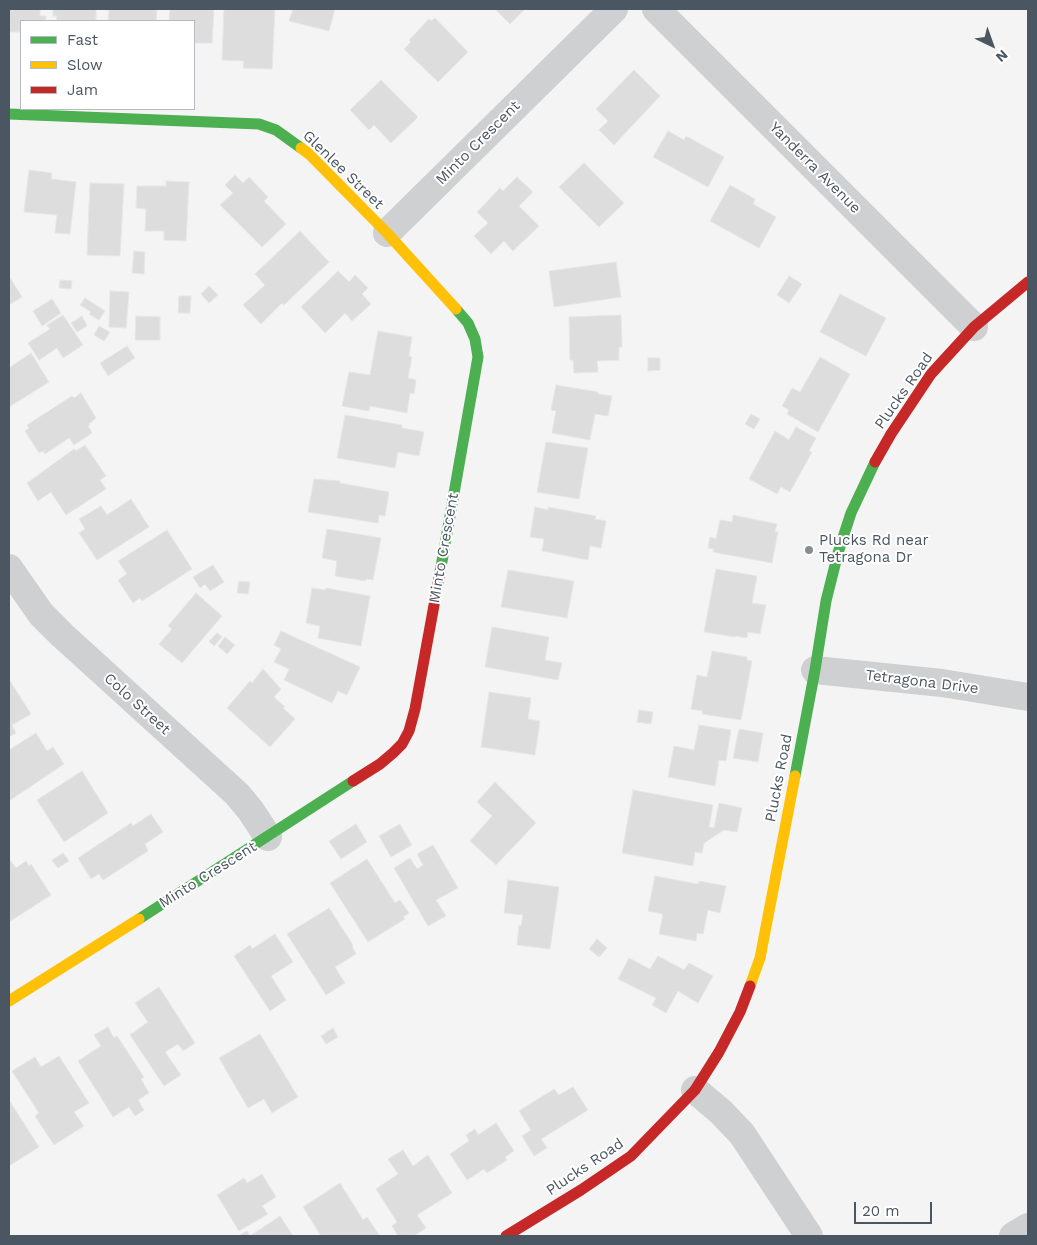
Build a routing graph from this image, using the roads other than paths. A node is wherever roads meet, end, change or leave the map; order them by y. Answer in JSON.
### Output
{"nodes":[{"id":1,"x":614,"y":9,"type":"edge"},
{"id":2,"x":656,"y":9,"type":"edge"},
{"id":3,"x":9,"y":114,"type":"edge"},
{"id":4,"x":387,"y":233,"type":"junction"},
{"id":5,"x":1028,"y":282,"type":"edge"},
{"id":6,"x":974,"y":327,"type":"junction"},
{"id":7,"x":9,"y":568,"type":"edge"},
{"id":8,"x":815,"y":670,"type":"junction"},
{"id":9,"x":1028,"y":697,"type":"edge"},
{"id":10,"x":268,"y":836,"type":"junction"},
{"id":11,"x":9,"y":1001,"type":"edge"},
{"id":12,"x":695,"y":1090,"type":"junction"},
{"id":13,"x":1028,"y":1227,"type":"edge"},
{"id":14,"x":506,"y":1236,"type":"edge"},
{"id":15,"x":809,"y":1236,"type":"edge"},
{"id":16,"x":1014,"y":1236,"type":"edge"}],
"edges":[{"from":1,"to":4,"type":"street","name":"Minto Crescent"},
{"from":2,"to":6,"type":"street","name":"Yanderra Avenue"},
{"from":3,"to":4,"type":"street","name":"Glenlee Street"},
{"from":4,"to":10,"type":"street","name":"Minto Crescent"},
{"from":5,"to":6,"type":"street","name":"Plucks Road"},
{"from":6,"to":8,"type":"street","name":"Plucks Road"},
{"from":7,"to":10,"type":"street","name":"Colo Street"},
{"from":8,"to":9,"type":"street","name":"Tetragona Drive"},
{"from":8,"to":12,"type":"street","name":"Plucks Road"},
{"from":10,"to":11,"type":"street","name":"Minto Crescent"},
{"from":12,"to":14,"type":"street","name":"Plucks Road"},
{"from":12,"to":15,"type":"street"},
{"from":13,"to":16,"type":"street"}]}
